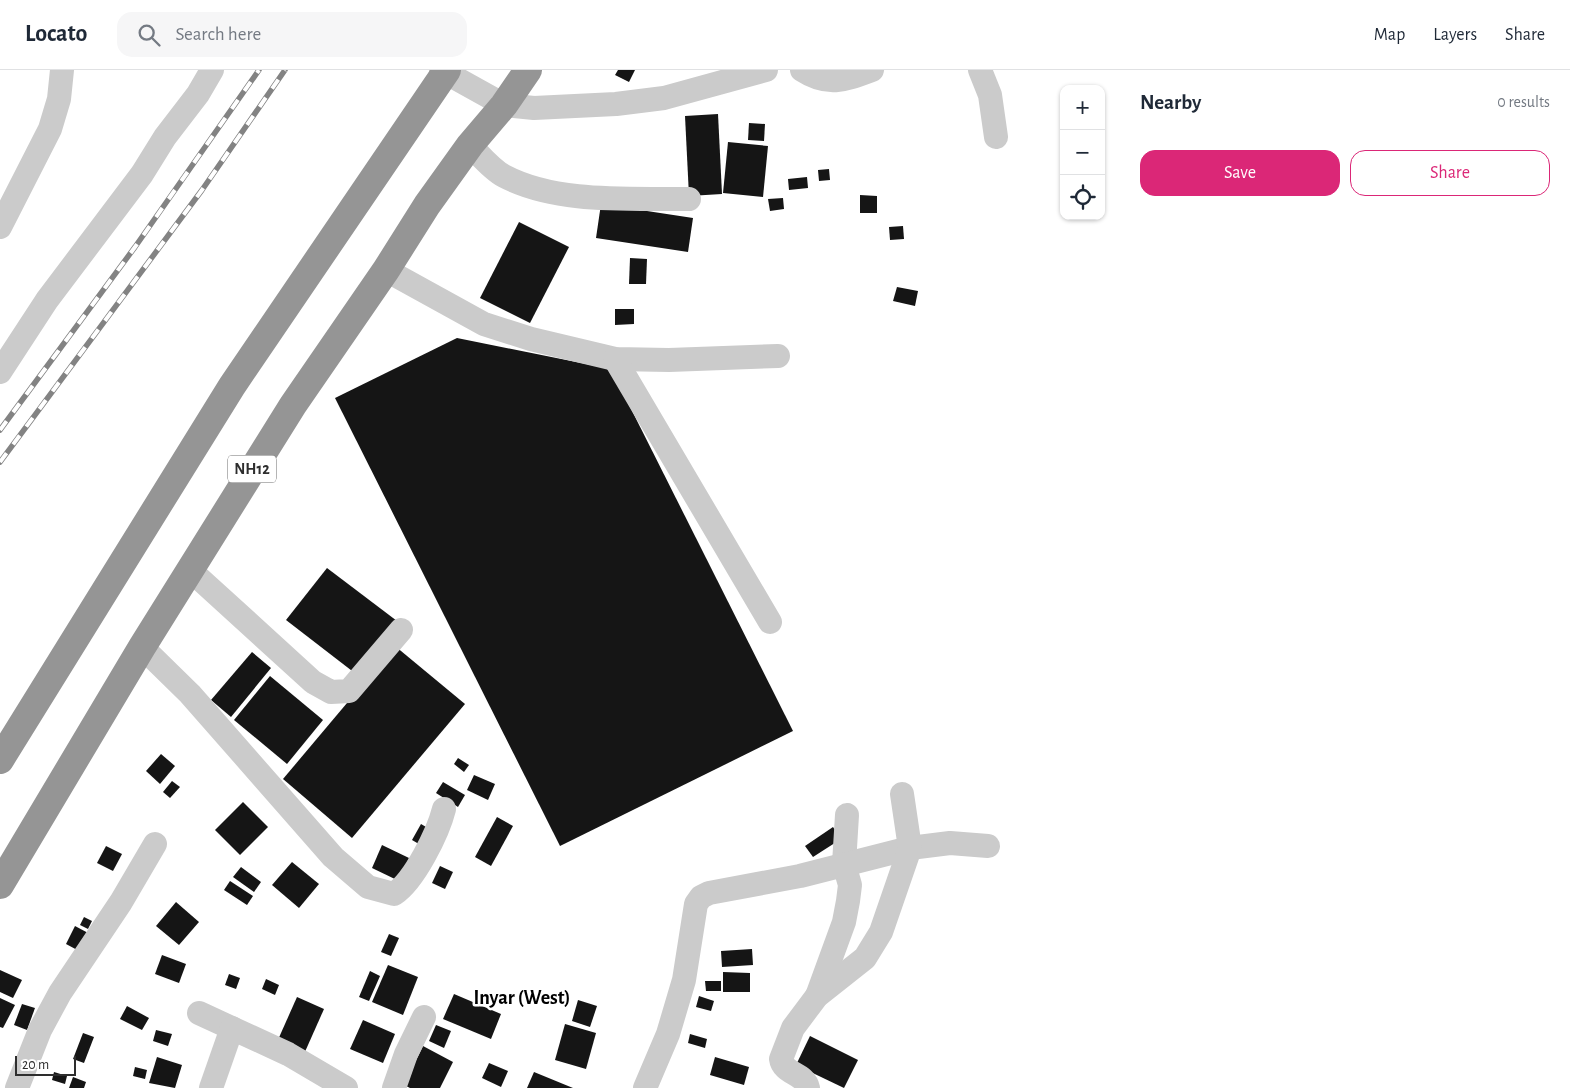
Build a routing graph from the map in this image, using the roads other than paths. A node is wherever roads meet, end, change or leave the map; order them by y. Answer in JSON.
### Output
{"nodes":[{"id":1,"x":62,"y":70,"type":"edge"},
{"id":2,"x":212,"y":70,"type":"edge"},
{"id":3,"x":528,"y":70,"type":"edge"},
{"id":4,"x":766,"y":70,"type":"edge"},
{"id":5,"x":802,"y":70,"type":"edge"},
{"id":6,"x":872,"y":70,"type":"edge"},
{"id":7,"x":980,"y":70,"type":"edge"},
{"id":8,"x":444,"y":71,"type":"edge"},
{"id":9,"x":504,"y":106,"type":"junction"},
{"id":10,"x":996,"y":137,"type":"dead end"},
{"id":11,"x":470,"y":145,"type":"junction"},
{"id":12,"x":689,"y":199,"type":"dead end"},
{"id":13,"x":0,"y":227,"type":"edge"},
{"id":14,"x":386,"y":270,"type":"junction"},
{"id":15,"x":778,"y":356,"type":"dead end"},
{"id":16,"x":615,"y":359,"type":"junction"},
{"id":17,"x":0,"y":372,"type":"edge"},
{"id":18,"x":190,"y":570,"type":"junction"},
{"id":19,"x":770,"y":622,"type":"dead end"},
{"id":20,"x":401,"y":630,"type":"dead end"},
{"id":21,"x":142,"y":646,"type":"junction"},
{"id":22,"x":0,"y":760,"type":"edge"},
{"id":23,"x":902,"y":794,"type":"dead end"},
{"id":24,"x":444,"y":809,"type":"dead end"},
{"id":25,"x":847,"y":815,"type":"dead end"},
{"id":26,"x":155,"y":844,"type":"dead end"},
{"id":27,"x":988,"y":846,"type":"dead end"},
{"id":28,"x":910,"y":848,"type":"junction"},
{"id":29,"x":844,"y":864,"type":"junction"},
{"id":30,"x":0,"y":885,"type":"edge"},
{"id":31,"x":817,"y":996,"type":"junction"},
{"id":32,"x":199,"y":1013,"type":"dead end"},
{"id":33,"x":424,"y":1017,"type":"dead end"},
{"id":34,"x":232,"y":1028,"type":"junction"},
{"id":35,"x":17,"y":1088,"type":"edge"},
{"id":36,"x":211,"y":1088,"type":"edge"},
{"id":37,"x":346,"y":1088,"type":"edge"},
{"id":38,"x":394,"y":1088,"type":"edge"},
{"id":39,"x":645,"y":1088,"type":"edge"},
{"id":40,"x":808,"y":1088,"type":"edge"}],
"edges":[{"from":1,"to":13,"type":"street"},
{"from":2,"to":17,"type":"street"},
{"from":3,"to":9,"type":"highway","number":"NH12"},
{"from":4,"to":9,"type":"street"},
{"from":5,"to":6,"type":"street"},
{"from":7,"to":10,"type":"street"},
{"from":8,"to":9,"type":"street"},
{"from":8,"to":22,"type":"highway"},
{"from":9,"to":11,"type":"highway","number":"NH12"},
{"from":11,"to":12,"type":"street"},
{"from":11,"to":14,"type":"highway","number":"NH12"},
{"from":14,"to":16,"type":"street"},
{"from":14,"to":18,"type":"highway","number":"NH12"},
{"from":15,"to":16,"type":"street"},
{"from":16,"to":19,"type":"street"},
{"from":18,"to":20,"type":"street"},
{"from":18,"to":21,"type":"highway","number":"NH12"},
{"from":21,"to":24,"type":"street"},
{"from":21,"to":30,"type":"highway","number":"NH12"},
{"from":23,"to":28,"type":"street"},
{"from":25,"to":29,"type":"street"},
{"from":26,"to":35,"type":"street"},
{"from":27,"to":28,"type":"street"},
{"from":28,"to":29,"type":"street"},
{"from":28,"to":31,"type":"street"},
{"from":29,"to":31,"type":"street"},
{"from":29,"to":39,"type":"street"},
{"from":31,"to":40,"type":"street"},
{"from":32,"to":34,"type":"street"},
{"from":33,"to":38,"type":"street"},
{"from":34,"to":36,"type":"street"},
{"from":34,"to":37,"type":"street"}]}
